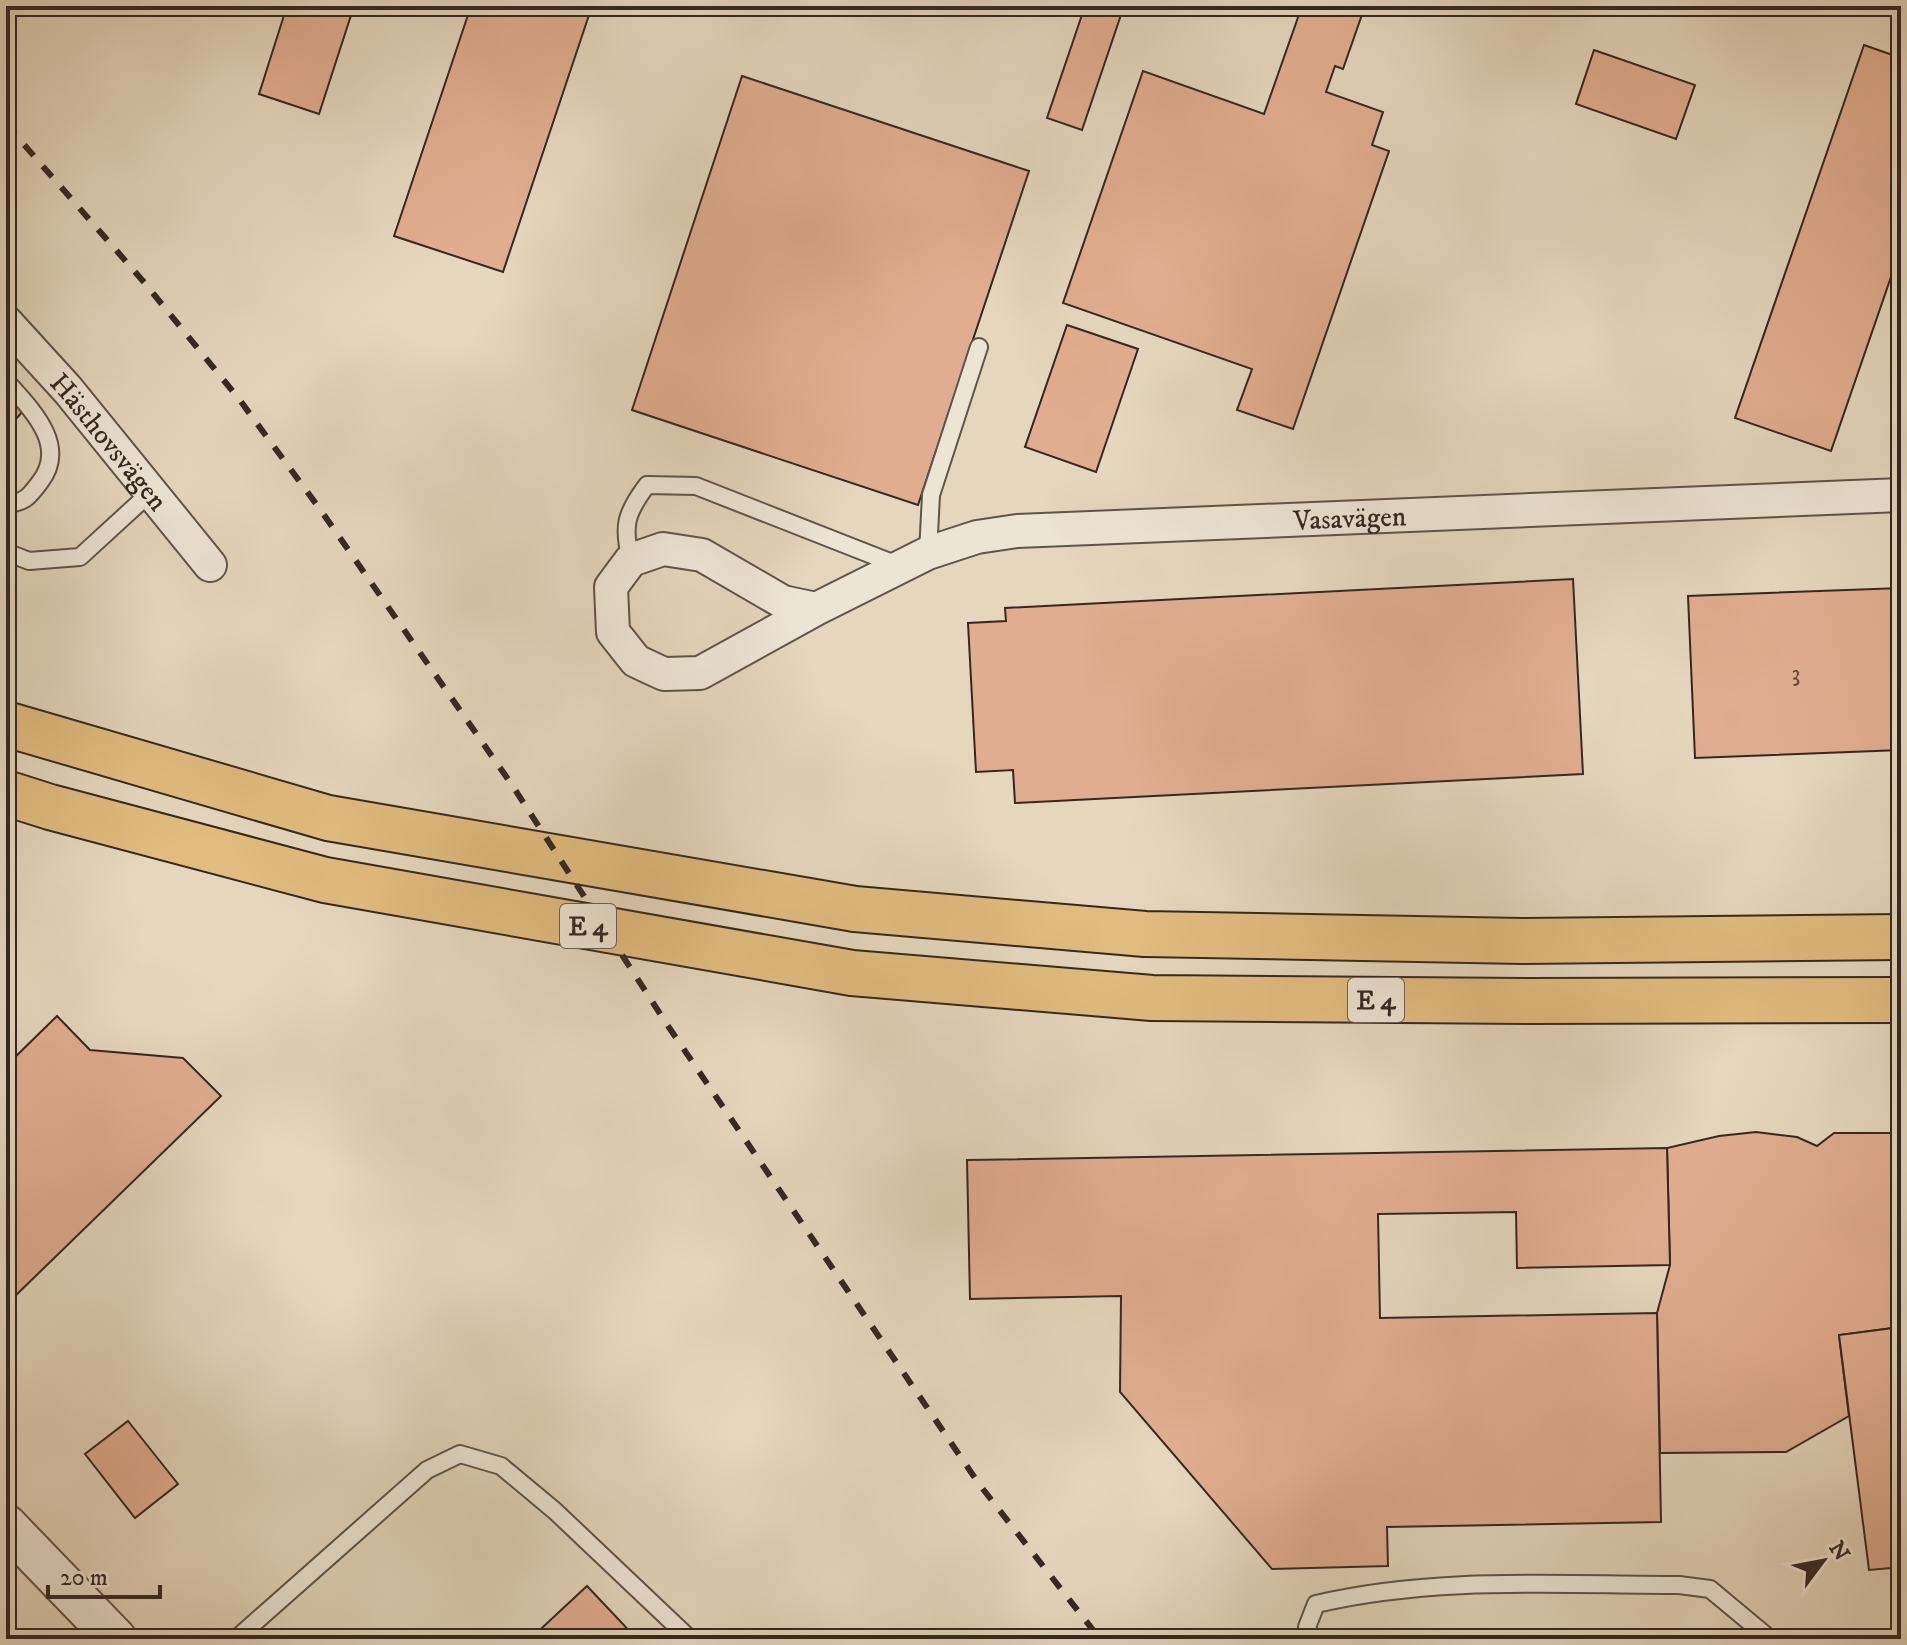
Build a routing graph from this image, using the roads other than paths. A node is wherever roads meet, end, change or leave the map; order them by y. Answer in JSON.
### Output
{"nodes":[{"id":1,"x":6,"y":322,"type":"edge"},
{"id":2,"x":979,"y":347,"type":"dead end"},
{"id":3,"x":6,"y":381,"type":"edge"},
{"id":4,"x":152,"y":491,"type":"junction"},
{"id":5,"x":1901,"y":495,"type":"edge"},
{"id":6,"x":6,"y":505,"type":"edge"},
{"id":7,"x":6,"y":552,"type":"edge"},
{"id":8,"x":631,"y":560,"type":"junction"},
{"id":9,"x":915,"y":560,"type":"junction"},
{"id":10,"x":210,"y":565,"type":"dead end"},
{"id":11,"x":816,"y":609,"type":"junction"},
{"id":12,"x":6,"y":724,"type":"edge"},
{"id":13,"x":6,"y":793,"type":"edge"},
{"id":14,"x":1901,"y":937,"type":"edge"},
{"id":15,"x":1901,"y":1000,"type":"edge"},
{"id":16,"x":6,"y":1525,"type":"edge"},
{"id":17,"x":116,"y":1639,"type":"edge"},
{"id":18,"x":236,"y":1639,"type":"edge"},
{"id":19,"x":690,"y":1639,"type":"edge"},
{"id":20,"x":1312,"y":1639,"type":"edge"},
{"id":21,"x":1770,"y":1639,"type":"edge"}],
"edges":[{"from":1,"to":4,"type":"street","name":"Hästhovsvägen"},
{"from":2,"to":9,"type":"lane"},
{"from":3,"to":6,"type":"lane"},
{"from":4,"to":7,"type":"lane"},
{"from":4,"to":10,"type":"street","name":"Hästhovsvägen"},
{"from":5,"to":9,"type":"street","name":"Vasavägen"},
{"from":8,"to":9,"type":"lane"},
{"from":8,"to":11,"type":"street"},
{"from":8,"to":11,"type":"street","name":"Vasavägen"},
{"from":9,"to":11,"type":"street","name":"Vasavägen"},
{"from":12,"to":14,"type":"highway","number":"E 4"},
{"from":13,"to":15,"type":"highway","number":"E 4"},
{"from":16,"to":17,"type":"street"},
{"from":18,"to":19,"type":"lane"},
{"from":20,"to":21,"type":"lane"}]}
